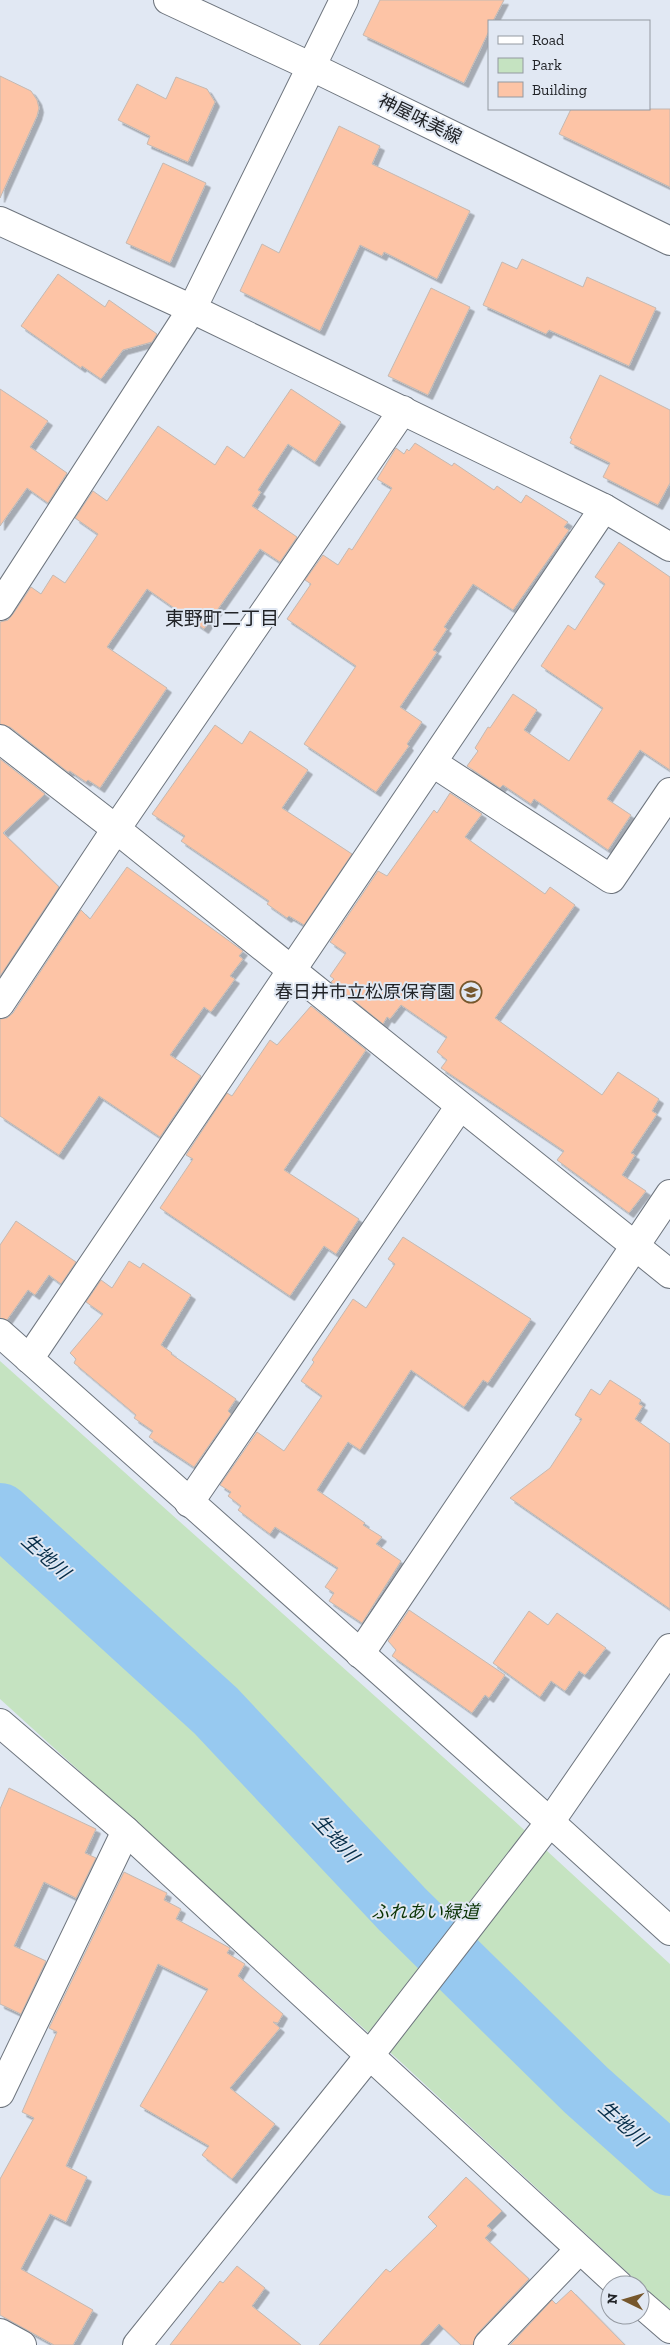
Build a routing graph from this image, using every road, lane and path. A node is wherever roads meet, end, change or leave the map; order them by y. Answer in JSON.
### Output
{"nodes":[{"id":1,"x":168,"y":0,"type":"edge"},
{"id":2,"x":344,"y":0,"type":"edge"},
{"id":3,"x":312,"y":67,"type":"junction"},
{"id":4,"x":0,"y":221,"type":"edge"},
{"id":5,"x":670,"y":241,"type":"edge"},
{"id":6,"x":192,"y":309,"type":"junction"},
{"id":7,"x":402,"y":410,"type":"junction"},
{"id":8,"x":604,"y":508,"type":"junction"},
{"id":9,"x":670,"y":547,"type":"edge"},
{"id":10,"x":0,"y":606,"type":"edge"},
{"id":11,"x":0,"y":739,"type":"edge"},
{"id":12,"x":433,"y":763,"type":"junction"},
{"id":13,"x":670,"y":792,"type":"edge"},
{"id":14,"x":116,"y":829,"type":"junction"},
{"id":15,"x":292,"y":971,"type":"junction"},
{"id":16,"x":0,"y":1004,"type":"edge"},
{"id":17,"x":460,"y":1106,"type":"junction"},
{"id":18,"x":670,"y":1194,"type":"edge"},
{"id":19,"x":635,"y":1246,"type":"junction"},
{"id":20,"x":670,"y":1274,"type":"edge"},
{"id":21,"x":0,"y":1334,"type":"edge"},
{"id":22,"x":29,"y":1359,"type":"junction"},
{"id":23,"x":189,"y":1503,"type":"junction"},
{"id":24,"x":670,"y":1648,"type":"edge"},
{"id":25,"x":360,"y":1654,"type":"junction"},
{"id":26,"x":0,"y":1723,"type":"edge"},
{"id":27,"x":544,"y":1829,"type":"junction"},
{"id":28,"x":126,"y":1831,"type":"junction"},
{"id":29,"x":670,"y":1931,"type":"edge"},
{"id":30,"x":375,"y":2049,"type":"junction"},
{"id":31,"x":0,"y":2093,"type":"edge"},
{"id":32,"x":579,"y":2250,"type":"junction"},
{"id":33,"x":608,"y":2275,"type":"edge"},
{"id":34,"x":650,"y":2312,"type":"edge"},
{"id":35,"x":670,"y":2329,"type":"edge"},
{"id":36,"x":0,"y":2333,"type":"edge"},
{"id":37,"x":22,"y":2345,"type":"edge"},
{"id":38,"x":137,"y":2345,"type":"edge"},
{"id":39,"x":488,"y":2345,"type":"edge"}],
"edges":[{"from":1,"to":3,"type":"street","name":"神屋味美線"},
{"from":2,"to":3,"type":"street"},
{"from":3,"to":5,"type":"street","name":"神屋味美線"},
{"from":3,"to":6,"type":"street"},
{"from":4,"to":6,"type":"street"},
{"from":6,"to":7,"type":"street"},
{"from":6,"to":10,"type":"street"},
{"from":7,"to":8,"type":"street"},
{"from":7,"to":14,"type":"street"},
{"from":8,"to":9,"type":"street"},
{"from":8,"to":12,"type":"street"},
{"from":11,"to":14,"type":"street"},
{"from":12,"to":13,"type":"street"},
{"from":12,"to":15,"type":"street"},
{"from":14,"to":15,"type":"street"},
{"from":14,"to":16,"type":"street"},
{"from":15,"to":17,"type":"street"},
{"from":15,"to":22,"type":"street"},
{"from":17,"to":19,"type":"street"},
{"from":17,"to":23,"type":"street"},
{"from":18,"to":19,"type":"street"},
{"from":19,"to":20,"type":"street"},
{"from":19,"to":25,"type":"street"},
{"from":21,"to":22,"type":"street"},
{"from":22,"to":23,"type":"street"},
{"from":23,"to":25,"type":"street"},
{"from":24,"to":27,"type":"street"},
{"from":25,"to":27,"type":"street"},
{"from":26,"to":28,"type":"street"},
{"from":27,"to":29,"type":"street"},
{"from":27,"to":30,"type":"street"},
{"from":28,"to":30,"type":"street"},
{"from":28,"to":31,"type":"street"},
{"from":30,"to":32,"type":"street"},
{"from":30,"to":38,"type":"street"},
{"from":32,"to":33,"type":"street"},
{"from":32,"to":39,"type":"street"},
{"from":34,"to":35,"type":"street"},
{"from":36,"to":37,"type":"street"}]}
